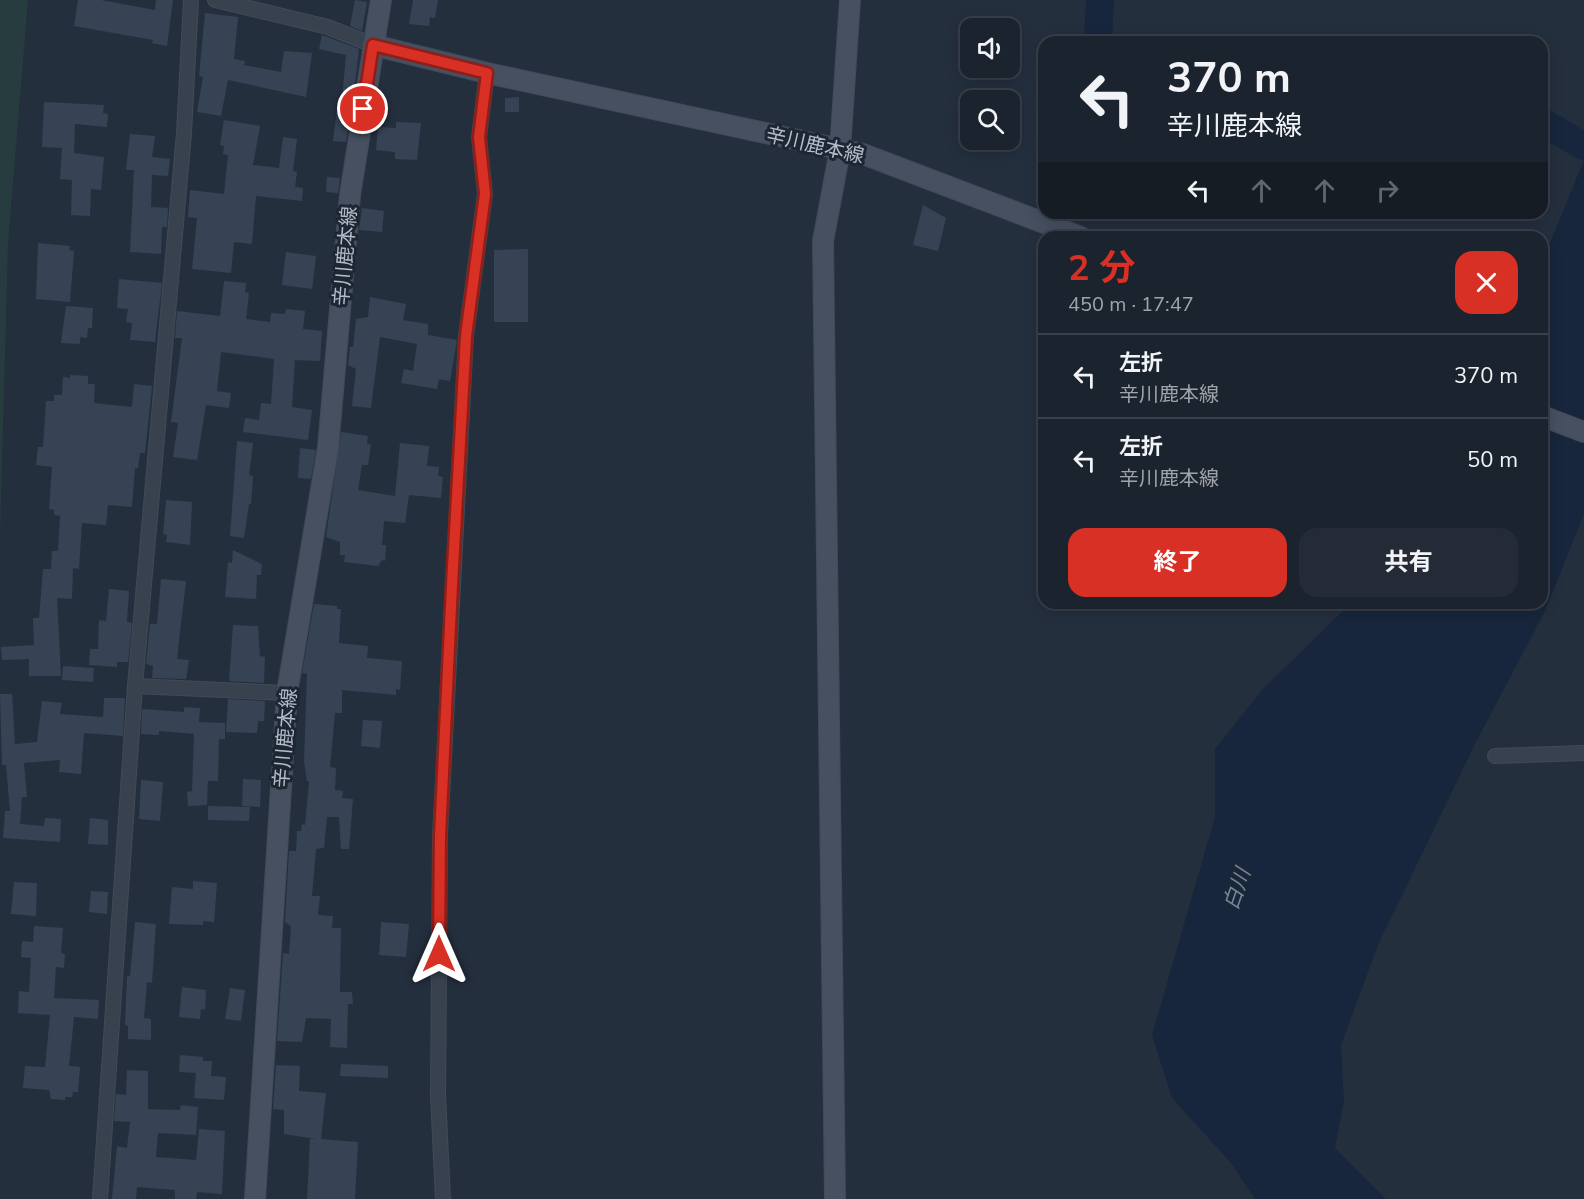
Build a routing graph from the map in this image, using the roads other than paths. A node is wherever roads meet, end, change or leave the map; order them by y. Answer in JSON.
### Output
{"nodes":[{"id":1,"x":191,"y":0,"type":"edge"},
{"id":2,"x":215,"y":0,"type":"edge"},
{"id":3,"x":381,"y":0,"type":"edge"},
{"id":4,"x":850,"y":0,"type":"edge"},
{"id":5,"x":373,"y":45,"type":"junction"},
{"id":6,"x":487,"y":73,"type":"junction"},
{"id":7,"x":840,"y":150,"type":"junction"},
{"id":8,"x":1065,"y":231,"type":"edge"},
{"id":9,"x":1548,"y":418,"type":"edge"},
{"id":10,"x":1584,"y":432,"type":"edge"},
{"id":11,"x":135,"y":686,"type":"junction"},
{"id":12,"x":287,"y":693,"type":"junction"},
{"id":13,"x":1584,"y":753,"type":"edge"},
{"id":14,"x":1495,"y":756,"type":"dead end"},
{"id":15,"x":100,"y":1199,"type":"edge"},
{"id":16,"x":255,"y":1199,"type":"edge"},
{"id":17,"x":443,"y":1199,"type":"edge"},
{"id":18,"x":835,"y":1199,"type":"edge"}],
"edges":[{"from":1,"to":11,"type":"street"},
{"from":2,"to":5,"type":"street"},
{"from":3,"to":5,"type":"main road"},
{"from":4,"to":7,"type":"main road"},
{"from":5,"to":6,"type":"main road","name":"辛川鹿本線"},
{"from":5,"to":12,"type":"main road","name":"辛川鹿本線"},
{"from":6,"to":7,"type":"main road","name":"辛川鹿本線"},
{"from":6,"to":17,"type":"street"},
{"from":7,"to":8,"type":"main road","name":"辛川鹿本線"},
{"from":7,"to":18,"type":"main road"},
{"from":9,"to":10,"type":"main road"},
{"from":11,"to":12,"type":"street"},
{"from":11,"to":15,"type":"street"},
{"from":12,"to":16,"type":"main road","name":"辛川鹿本線"},
{"from":13,"to":14,"type":"street"}]}
